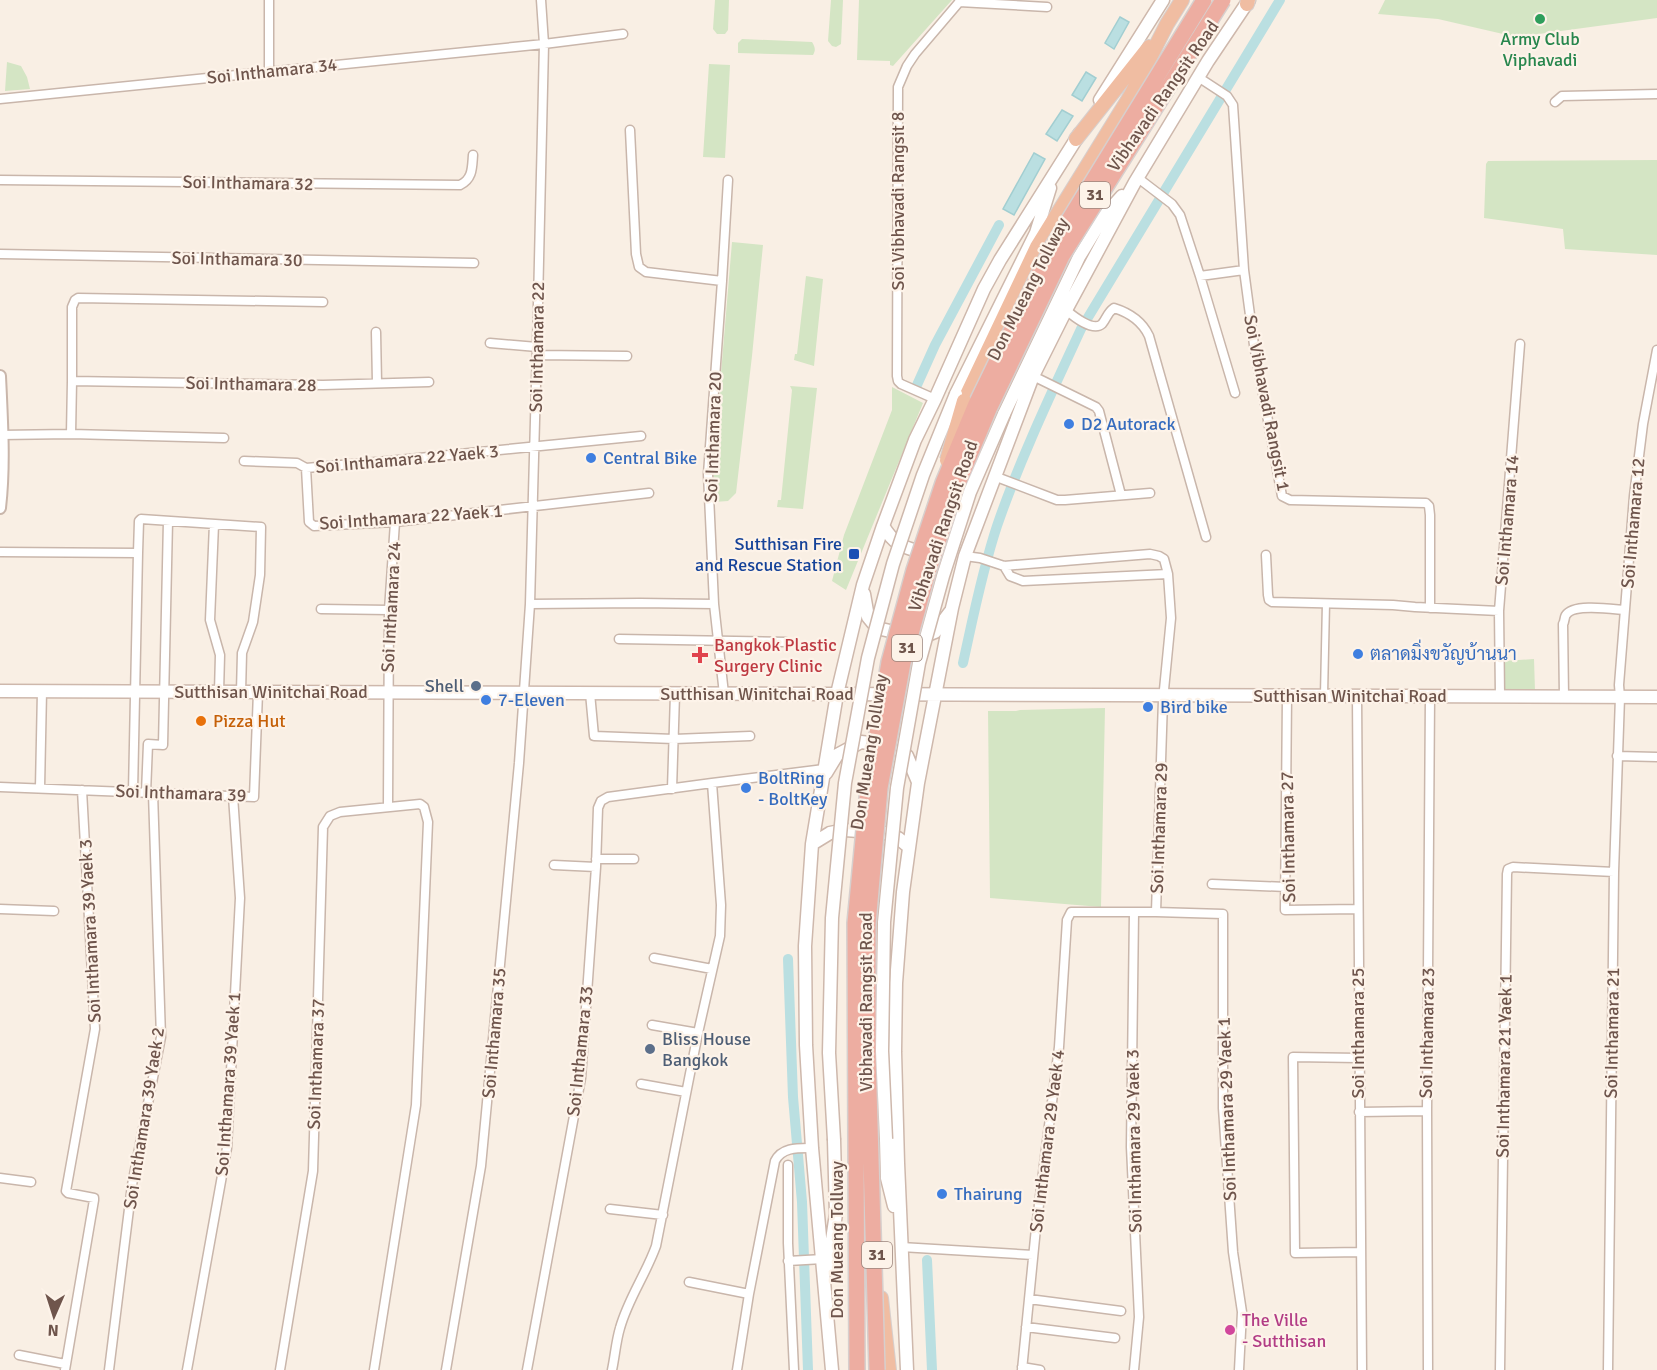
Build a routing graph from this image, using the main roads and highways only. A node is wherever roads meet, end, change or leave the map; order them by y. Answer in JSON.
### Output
{"nodes":[{"id":1,"x":1163,"y":0,"type":"edge"},
{"id":2,"x":1182,"y":0,"type":"edge"},
{"id":3,"x":1204,"y":0,"type":"edge"},
{"id":4,"x":1223,"y":0,"type":"edge"},
{"id":5,"x":1230,"y":0,"type":"edge"},
{"id":6,"x":1248,"y":1,"type":"edge"},
{"id":7,"x":1167,"y":24,"type":"junction"},
{"id":8,"x":1076,"y":139,"type":"junction"},
{"id":9,"x":1055,"y":172,"type":"junction"},
{"id":10,"x":1137,"y":180,"type":"junction"},
{"id":11,"x":960,"y":398,"type":"junction"},
{"id":12,"x":883,"y":526,"type":"junction"},
{"id":13,"x":966,"y":553,"type":"junction"},
{"id":14,"x":863,"y":585,"type":"junction"},
{"id":15,"x":952,"y":608,"type":"junction"},
{"id":16,"x":0,"y":691,"type":"edge"},
{"id":17,"x":837,"y":694,"type":"junction"},
{"id":18,"x":934,"y":694,"type":"junction"},
{"id":19,"x":1657,"y":697,"type":"edge"},
{"id":20,"x":823,"y":774,"type":"junction"},
{"id":21,"x":918,"y":783,"type":"junction"},
{"id":22,"x":812,"y":844,"type":"junction"},
{"id":23,"x":909,"y":847,"type":"junction"},
{"id":24,"x":861,"y":1140,"type":"junction"},
{"id":25,"x":901,"y":1242,"type":"junction"},
{"id":26,"x":825,"y":1285,"type":"junction"},
{"id":27,"x":832,"y":1370,"type":"edge"},
{"id":28,"x":858,"y":1370,"type":"edge"},
{"id":29,"x":877,"y":1370,"type":"edge"},
{"id":30,"x":889,"y":1370,"type":"edge"},
{"id":31,"x":907,"y":1370,"type":"edge"}],
"edges":[{"from":1,"to":8,"type":"main road","number":"31"},
{"from":2,"to":7,"type":"highway","name":"Vibhavadi Rangsit Road","number":"31"},
{"from":3,"to":28,"type":"highway","name":"Don Mueang Tollway","number":"31","bridge":true},
{"from":4,"to":29,"type":"highway","name":"Don Mueang Tollway","number":"31","bridge":true},
{"from":5,"to":24,"type":"highway","name":"Vibhavadi Rangsit Road","number":"31","bridge":true},
{"from":6,"to":10,"type":"main road","name":"Vibhavadi Rangsit Road","number":"31"},
{"from":7,"to":8,"type":"highway"},
{"from":7,"to":11,"type":"highway","name":"Vibhavadi Rangsit Road","number":"31"},
{"from":8,"to":9,"type":"main road","number":"31"},
{"from":9,"to":11,"type":"main road","number":"31"},
{"from":9,"to":12,"type":"main road","number":"31"},
{"from":10,"to":13,"type":"main road","name":"Vibhavadi Rangsit Road","number":"31"},
{"from":10,"to":25,"type":"main road","number":"31","bridge":true},
{"from":11,"to":24,"type":"highway","name":"Vibhavadi Rangsit Road","number":"31","bridge":true},
{"from":11,"to":26,"type":"main road","number":"31","bridge":true},
{"from":12,"to":13,"type":"main road"},
{"from":12,"to":14,"type":"main road","number":"31"},
{"from":13,"to":15,"type":"main road","name":"Vibhavadi Rangsit Road","number":"31"},
{"from":14,"to":15,"type":"main road"},
{"from":14,"to":17,"type":"main road","number":"31"},
{"from":15,"to":18,"type":"main road","name":"Vibhavadi Rangsit Road","number":"31"},
{"from":16,"to":17,"type":"main road","name":"Sutthisan Winitchai Road"},
{"from":17,"to":18,"type":"main road","name":"Sutthisan Winitchai Road"},
{"from":17,"to":20,"type":"main road","number":"31"},
{"from":18,"to":19,"type":"main road","name":"Sutthisan Winitchai Road"},
{"from":18,"to":21,"type":"main road","name":"Vibhavadi Rangsit Road","number":"31"},
{"from":20,"to":21,"type":"main road"},
{"from":20,"to":22,"type":"main road","number":"31"},
{"from":21,"to":23,"type":"main road","name":"Vibhavadi Rangsit Road","number":"31"},
{"from":22,"to":23,"type":"main road"},
{"from":22,"to":26,"type":"main road","number":"31"},
{"from":23,"to":25,"type":"main road","name":"Vibhavadi Rangsit Road","number":"31"},
{"from":24,"to":28,"type":"highway","name":"Vibhavadi Rangsit Road","number":"31"},
{"from":24,"to":30,"type":"highway","name":"Vibhavadi Rangsit Road","number":"31"},
{"from":25,"to":31,"type":"main road","name":"Vibhavadi Rangsit Road","number":"31"},
{"from":26,"to":27,"type":"main road","number":"31"}]}
